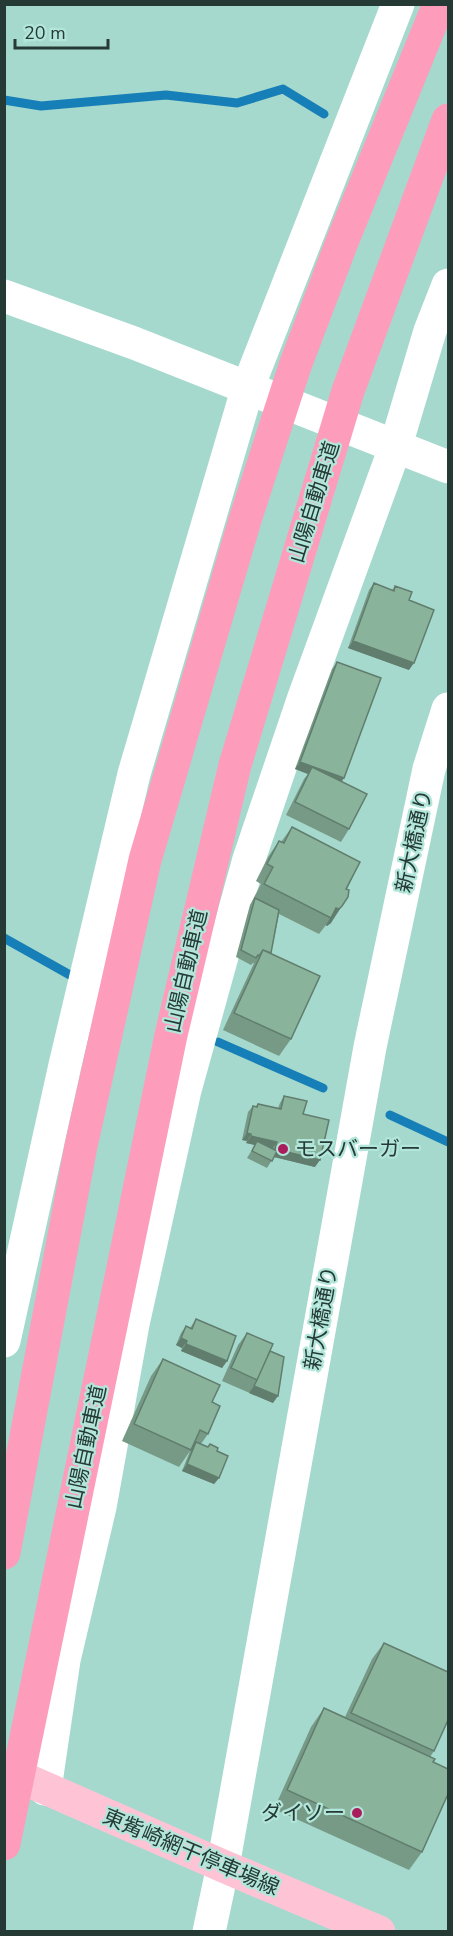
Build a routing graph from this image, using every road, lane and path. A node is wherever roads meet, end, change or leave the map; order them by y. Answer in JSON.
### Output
{"nodes":[{"id":1,"x":398,"y":4,"type":"edge"},
{"id":2,"x":410,"y":4,"type":"edge"},
{"id":3,"x":416,"y":4,"type":"edge"},
{"id":4,"x":439,"y":4,"type":"edge"},
{"id":5,"x":448,"y":26,"type":"edge"},
{"id":6,"x":448,"y":120,"type":"edge"},
{"id":7,"x":448,"y":285,"type":"edge"},
{"id":8,"x":4,"y":296,"type":"edge"},
{"id":9,"x":295,"y":366,"type":"junction"},
{"id":10,"x":248,"y":387,"type":"junction"},
{"id":11,"x":396,"y":445,"type":"junction"},
{"id":12,"x":448,"y":467,"type":"edge"},
{"id":13,"x":448,"y":708,"type":"edge"},
{"id":14,"x":4,"y":1341,"type":"edge"},
{"id":15,"x":4,"y":1553,"type":"edge"},
{"id":16,"x":4,"y":1770,"type":"edge"},
{"id":17,"x":45,"y":1789,"type":"junction"},
{"id":18,"x":4,"y":1844,"type":"edge"},
{"id":19,"x":222,"y":1866,"type":"junction"},
{"id":20,"x":209,"y":1932,"type":"edge"},
{"id":21,"x":379,"y":1932,"type":"edge"}],
"edges":[{"from":1,"to":10,"type":"street"},
{"from":2,"to":5,"type":"street"},
{"from":3,"to":9,"type":"highway"},
{"from":4,"to":9,"type":"highway"},
{"from":6,"to":18,"type":"highway","name":"山陽自動車道"},
{"from":7,"to":11,"type":"street"},
{"from":8,"to":10,"type":"street"},
{"from":9,"to":15,"type":"highway"},
{"from":10,"to":11,"type":"street"},
{"from":10,"to":14,"type":"street"},
{"from":11,"to":12,"type":"street"},
{"from":11,"to":17,"type":"street"},
{"from":13,"to":19,"type":"street","name":"新大橋通り"},
{"from":16,"to":17,"type":"main road","name":"東觜崎網干停車場線"},
{"from":17,"to":19,"type":"main road","name":"東觜崎網干停車場線"},
{"from":19,"to":20,"type":"street","name":"新大橋通り"},
{"from":19,"to":21,"type":"main road","name":"東觜崎網干停車場線"}]}
